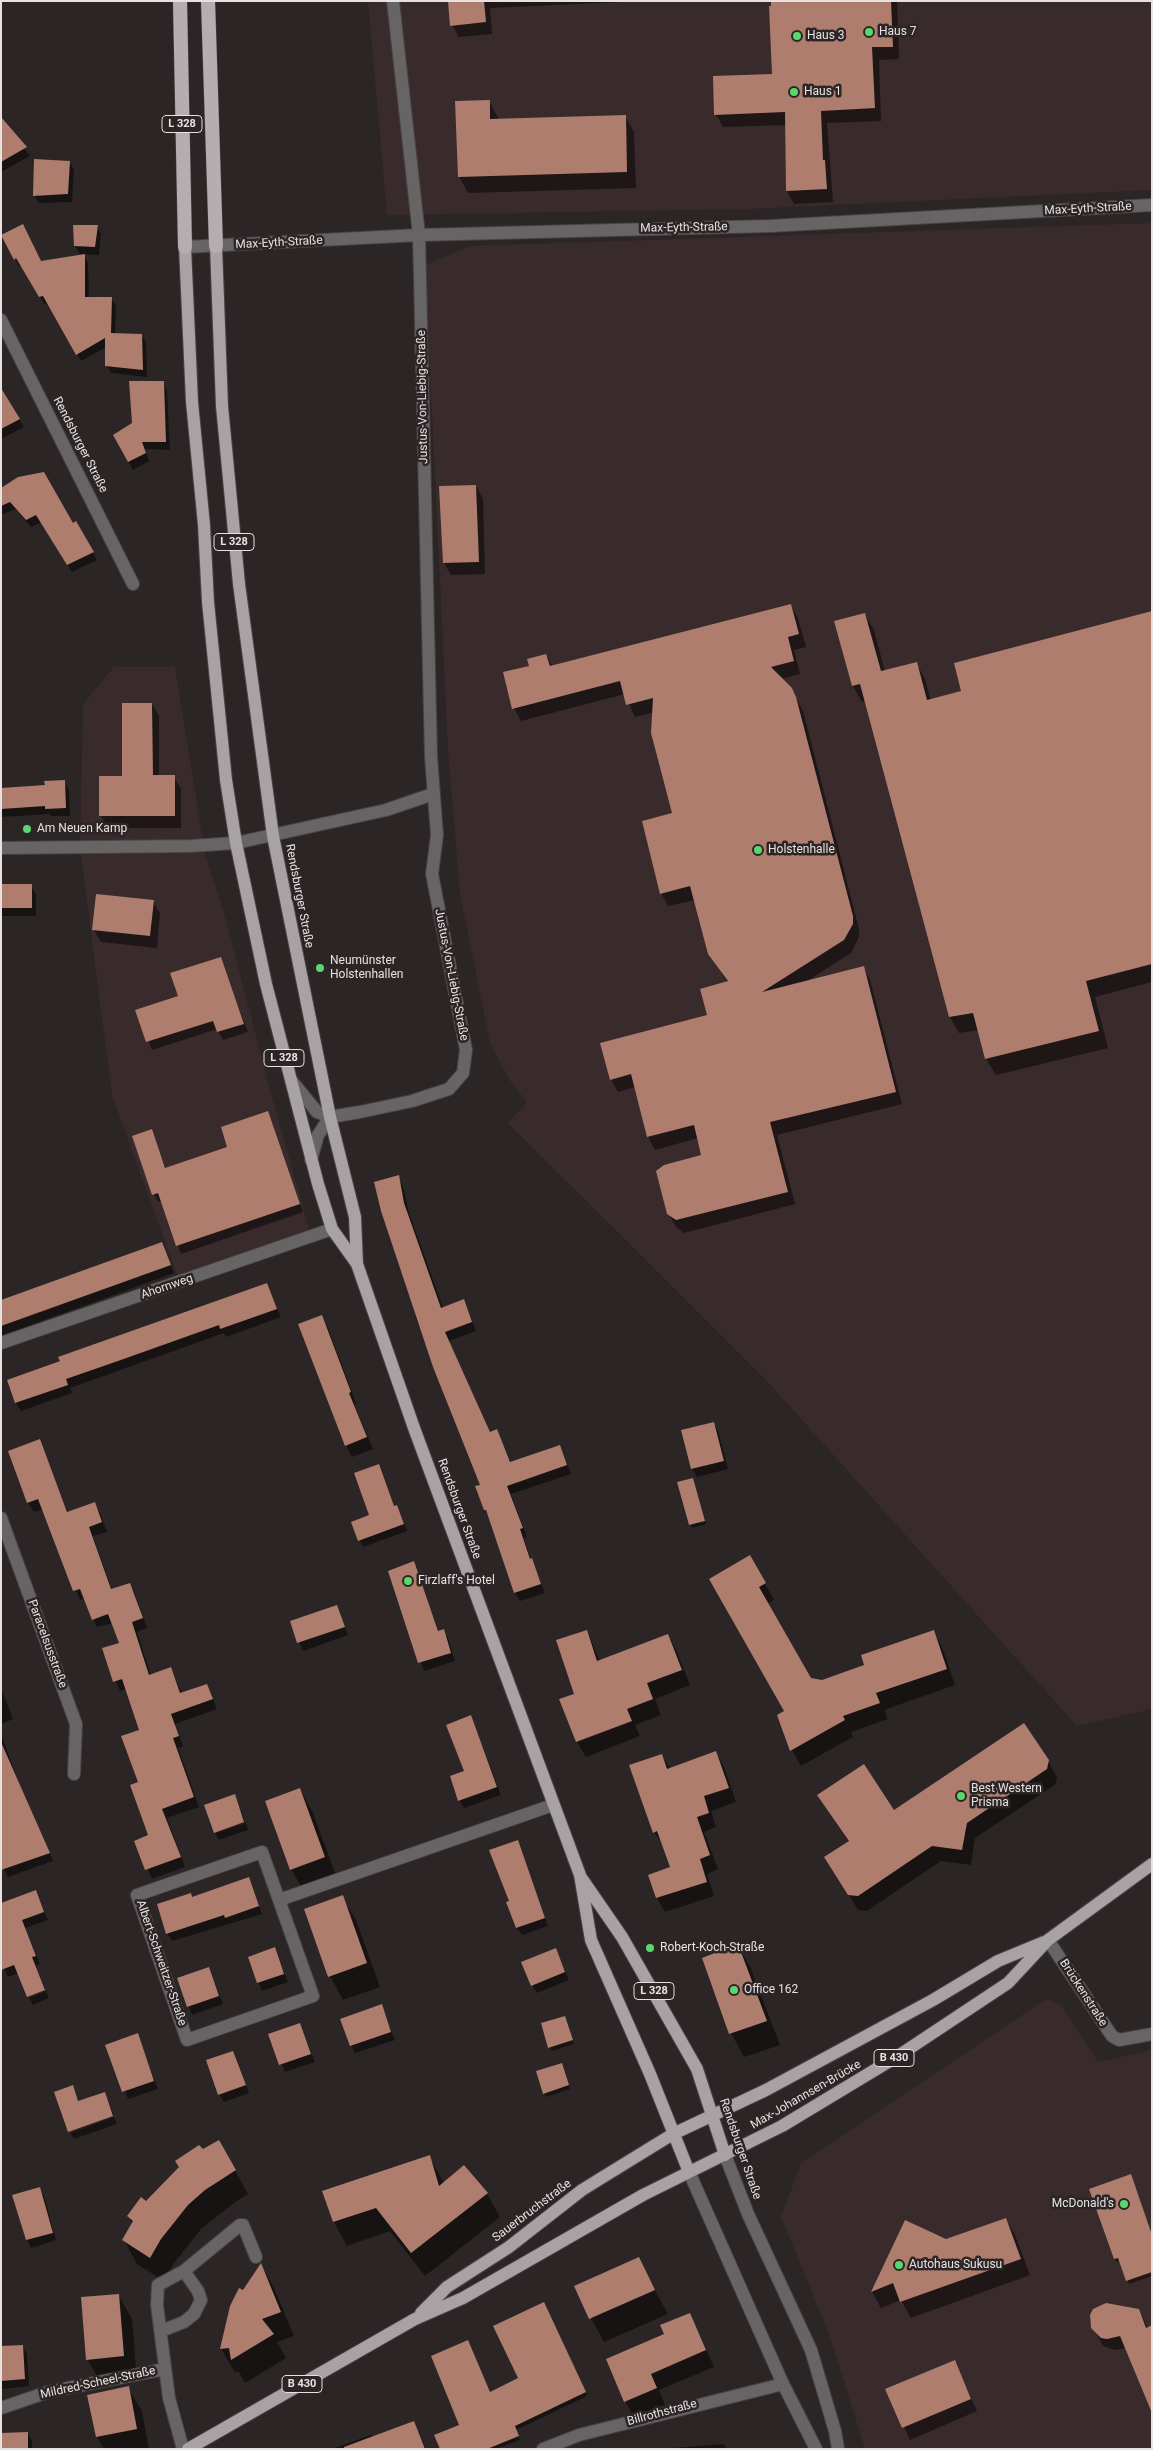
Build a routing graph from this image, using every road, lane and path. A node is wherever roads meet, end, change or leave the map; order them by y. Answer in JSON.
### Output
{"nodes":[{"id":1,"x":180,"y":1,"type":"edge"},
{"id":2,"x":208,"y":1,"type":"edge"},
{"id":3,"x":393,"y":1,"type":"edge"},
{"id":4,"x":1152,"y":206,"type":"edge"},
{"id":5,"x":419,"y":235,"type":"junction"},
{"id":6,"x":216,"y":246,"type":"junction"},
{"id":7,"x":185,"y":247,"type":"junction"},
{"id":8,"x":1,"y":320,"type":"edge"},
{"id":9,"x":134,"y":584,"type":"dead end"},
{"id":10,"x":433,"y":794,"type":"junction"},
{"id":11,"x":274,"y":836,"type":"junction"},
{"id":12,"x":236,"y":843,"type":"junction"},
{"id":13,"x":1,"y":848,"type":"edge"},
{"id":14,"x":289,"y":1078,"type":"junction"},
{"id":15,"x":330,"y":1117,"type":"junction"},
{"id":16,"x":311,"y":1160,"type":"junction"},
{"id":17,"x":332,"y":1229,"type":"junction"},
{"id":18,"x":357,"y":1264,"type":"junction"},
{"id":19,"x":1,"y":1343,"type":"edge"},
{"id":20,"x":1,"y":1518,"type":"edge"},
{"id":21,"x":74,"y":1774,"type":"dead end"},
{"id":22,"x":553,"y":1805,"type":"junction"},
{"id":23,"x":1152,"y":1864,"type":"edge"},
{"id":24,"x":580,"y":1875,"type":"junction"},
{"id":25,"x":279,"y":1900,"type":"junction"},
{"id":26,"x":1048,"y":1940,"type":"junction"},
{"id":27,"x":1152,"y":2034,"type":"edge"},
{"id":28,"x":713,"y":2115,"type":"junction"},
{"id":29,"x":673,"y":2134,"type":"junction"},
{"id":30,"x":725,"y":2155,"type":"junction"},
{"id":31,"x":689,"y":2172,"type":"junction"},
{"id":32,"x":256,"y":2258,"type":"dead end"},
{"id":33,"x":184,"y":2272,"type":"junction"},
{"id":34,"x":415,"y":2319,"type":"junction"},
{"id":35,"x":160,"y":2331,"type":"junction"},
{"id":36,"x":166,"y":2369,"type":"junction"},
{"id":37,"x":783,"y":2384,"type":"junction"},
{"id":38,"x":1,"y":2408,"type":"edge"},
{"id":39,"x":183,"y":2449,"type":"edge"},
{"id":40,"x":188,"y":2449,"type":"edge"},
{"id":41,"x":543,"y":2449,"type":"edge"},
{"id":42,"x":816,"y":2449,"type":"edge"},
{"id":43,"x":838,"y":2449,"type":"edge"}],
"edges":[{"from":1,"to":7,"type":"highway","number":"L 328"},
{"from":2,"to":6,"type":"highway","number":"L 328"},
{"from":3,"to":5,"type":"street","name":"Justus-Von-Liebig-Straße"},
{"from":4,"to":5,"type":"street","name":"Max-Eyth-Straße"},
{"from":5,"to":6,"type":"street","name":"Max-Eyth-Straße"},
{"from":5,"to":10,"type":"street","name":"Justus-Von-Liebig-Straße"},
{"from":6,"to":7,"type":"street","name":"Max-Eyth-Straße"},
{"from":6,"to":11,"type":"main road","number":"L 328"},
{"from":7,"to":12,"type":"main road","number":"L 328"},
{"from":8,"to":9,"type":"street","name":"Rendsburger Straße"},
{"from":10,"to":11,"type":"street"},
{"from":10,"to":15,"type":"street","name":"Justus-Von-Liebig-Straße"},
{"from":11,"to":12,"type":"street","name":"Rendsburger Straße"},
{"from":11,"to":15,"type":"main road","name":"Rendsburger Straße","number":"L 328"},
{"from":12,"to":13,"type":"street"},
{"from":12,"to":14,"type":"main road","name":"Rendsburger Straße","number":"L 328"},
{"from":14,"to":15,"type":"street","name":"Rendsburger Straße"},
{"from":14,"to":16,"type":"main road","name":"Rendsburger Straße","number":"L 328"},
{"from":15,"to":16,"type":"street"},
{"from":15,"to":18,"type":"main road","name":"Rendsburger Straße","number":"L 328"},
{"from":16,"to":17,"type":"main road","name":"Rendsburger Straße","number":"L 328"},
{"from":17,"to":18,"type":"main road","name":"Rendsburger Straße","number":"L 328"},
{"from":17,"to":19,"type":"street","name":"Ahornweg"},
{"from":18,"to":22,"type":"main road","name":"Rendsburger Straße","number":"L 328"},
{"from":20,"to":21,"type":"street","name":"Paracelsusstraße"},
{"from":22,"to":24,"type":"main road","name":"Rendsburger Straße","number":"L 328"},
{"from":22,"to":25,"type":"street"},
{"from":23,"to":26,"type":"main road","name":"Max-Johannsen-Brücke","number":"B 430"},
{"from":24,"to":28,"type":"main road","name":"Rendsburger Straße","number":"L 328"},
{"from":24,"to":29,"type":"main road","name":"Rendsburger Straße","number":"L 328"},
{"from":25,"to":25,"type":"street","name":"Albert-Schweitzer-Straße"},
{"from":26,"to":27,"type":"street","name":"Brückenstraße"},
{"from":26,"to":28,"type":"main road","name":"Max-Johannsen-Brücke","number":"B 430"},
{"from":26,"to":30,"type":"main road","name":"Max-Johannsen-Brücke","number":"B 430"},
{"from":28,"to":29,"type":"main road","name":"Max-Johannsen-Brücke","number":"B 430"},
{"from":28,"to":30,"type":"main road","name":"Rendsburger Straße","number":"L 328"},
{"from":29,"to":31,"type":"main road","name":"Rendsburger Straße","number":"L 328"},
{"from":29,"to":34,"type":"main road","name":"Sauerbruchstraße","number":"B 430"},
{"from":30,"to":31,"type":"main road","name":"Max-Johannsen-Brücke","number":"B 430"},
{"from":30,"to":43,"type":"street","name":"Rendsburger Straße"},
{"from":31,"to":34,"type":"main road","name":"Sauerbruchstraße","number":"B 430"},
{"from":31,"to":37,"type":"street","name":"Rendsburger Straße"},
{"from":32,"to":33,"type":"street","name":"Mildred-Scheel-Straße"},
{"from":33,"to":35,"type":"street","name":"Mildred-Scheel-Straße"},
{"from":33,"to":35,"type":"street"},
{"from":34,"to":40,"type":"main road","name":"Sauerbruchstraße","number":"B 430"},
{"from":35,"to":36,"type":"street","name":"Mildred-Scheel-Straße"},
{"from":36,"to":38,"type":"street","name":"Mildred-Scheel-Straße"},
{"from":36,"to":39,"type":"street","name":"Mildred-Scheel-Straße"},
{"from":37,"to":41,"type":"street","name":"Billrothstraße"},
{"from":37,"to":42,"type":"street","name":"Rendsburger Straße"}]}
